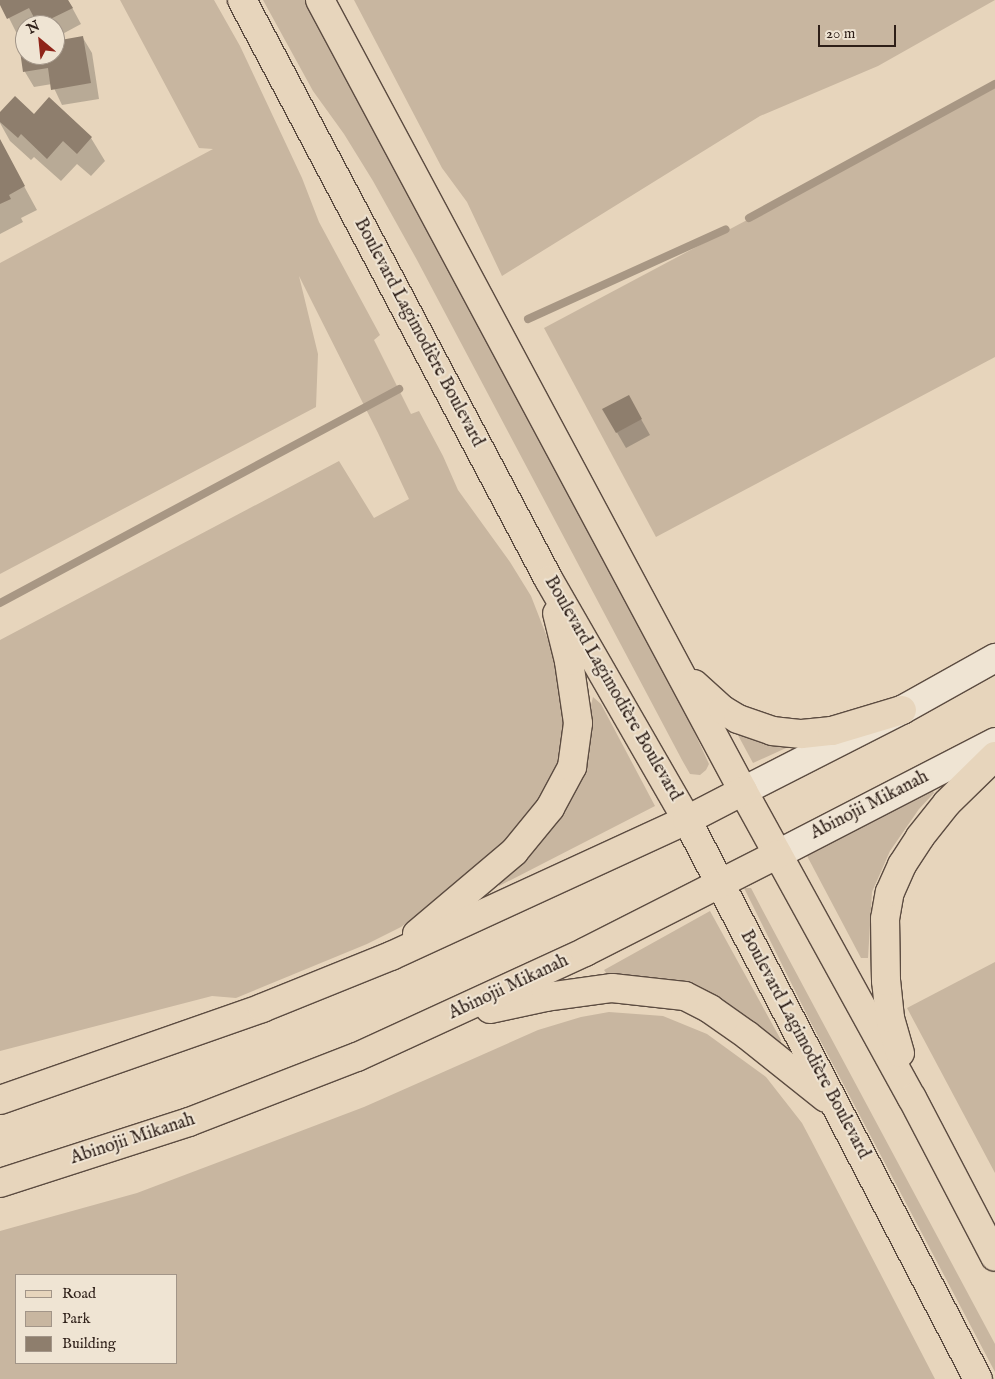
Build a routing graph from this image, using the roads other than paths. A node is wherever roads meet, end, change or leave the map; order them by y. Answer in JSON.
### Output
{"nodes":[{"id":1,"x":242,"y":0,"type":"edge"},
{"id":2,"x":320,"y":0,"type":"edge"},
{"id":3,"x":548,"y":580,"type":"junction"},
{"id":4,"x":995,"y":658,"type":"edge"},
{"id":5,"x":680,"y":673,"type":"junction"},
{"id":6,"x":902,"y":710,"type":"junction"},
{"id":7,"x":995,"y":742,"type":"edge"},
{"id":8,"x":995,"y":756,"type":"edge"},
{"id":9,"x":743,"y":791,"type":"junction"},
{"id":10,"x":687,"y":820,"type":"junction"},
{"id":11,"x":778,"y":854,"type":"junction"},
{"id":12,"x":720,"y":884,"type":"junction"},
{"id":13,"x":391,"y":956,"type":"junction"},
{"id":14,"x":444,"y":1019,"type":"junction"},
{"id":15,"x":912,"y":1098,"type":"junction"},
{"id":16,"x":0,"y":1100,"type":"edge"},
{"id":17,"x":835,"y":1105,"type":"junction"},
{"id":18,"x":0,"y":1184,"type":"edge"},
{"id":19,"x":995,"y":1257,"type":"edge"},
{"id":20,"x":978,"y":1379,"type":"edge"}],
"edges":[{"from":1,"to":3,"type":"main road","name":"Boulevard Lagimodière Boulevard"},
{"from":2,"to":5,"type":"main road"},
{"from":3,"to":10,"type":"main road","name":"Boulevard Lagimodière Boulevard"},
{"from":3,"to":13,"type":"main road"},
{"from":4,"to":6,"type":"street"},
{"from":5,"to":6,"type":"main road"},
{"from":5,"to":9,"type":"main road"},
{"from":6,"to":9,"type":"street"},
{"from":7,"to":11,"type":"street","name":"Abinojii Mikanah"},
{"from":8,"to":15,"type":"main road"},
{"from":9,"to":10,"type":"main road"},
{"from":9,"to":11,"type":"main road"},
{"from":10,"to":12,"type":"main road","name":"Boulevard Lagimodière Boulevard"},
{"from":10,"to":13,"type":"main road"},
{"from":11,"to":12,"type":"main road","name":"Abinojii Mikanah"},
{"from":11,"to":15,"type":"main road"},
{"from":12,"to":14,"type":"main road","name":"Abinojii Mikanah"},
{"from":12,"to":17,"type":"main road","name":"Boulevard Lagimodière Boulevard"},
{"from":13,"to":16,"type":"main road"},
{"from":14,"to":17,"type":"main road"},
{"from":14,"to":18,"type":"main road","name":"Abinojii Mikanah"},
{"from":15,"to":19,"type":"main road"},
{"from":17,"to":20,"type":"main road","name":"Boulevard Lagimodière Boulevard"}]}
